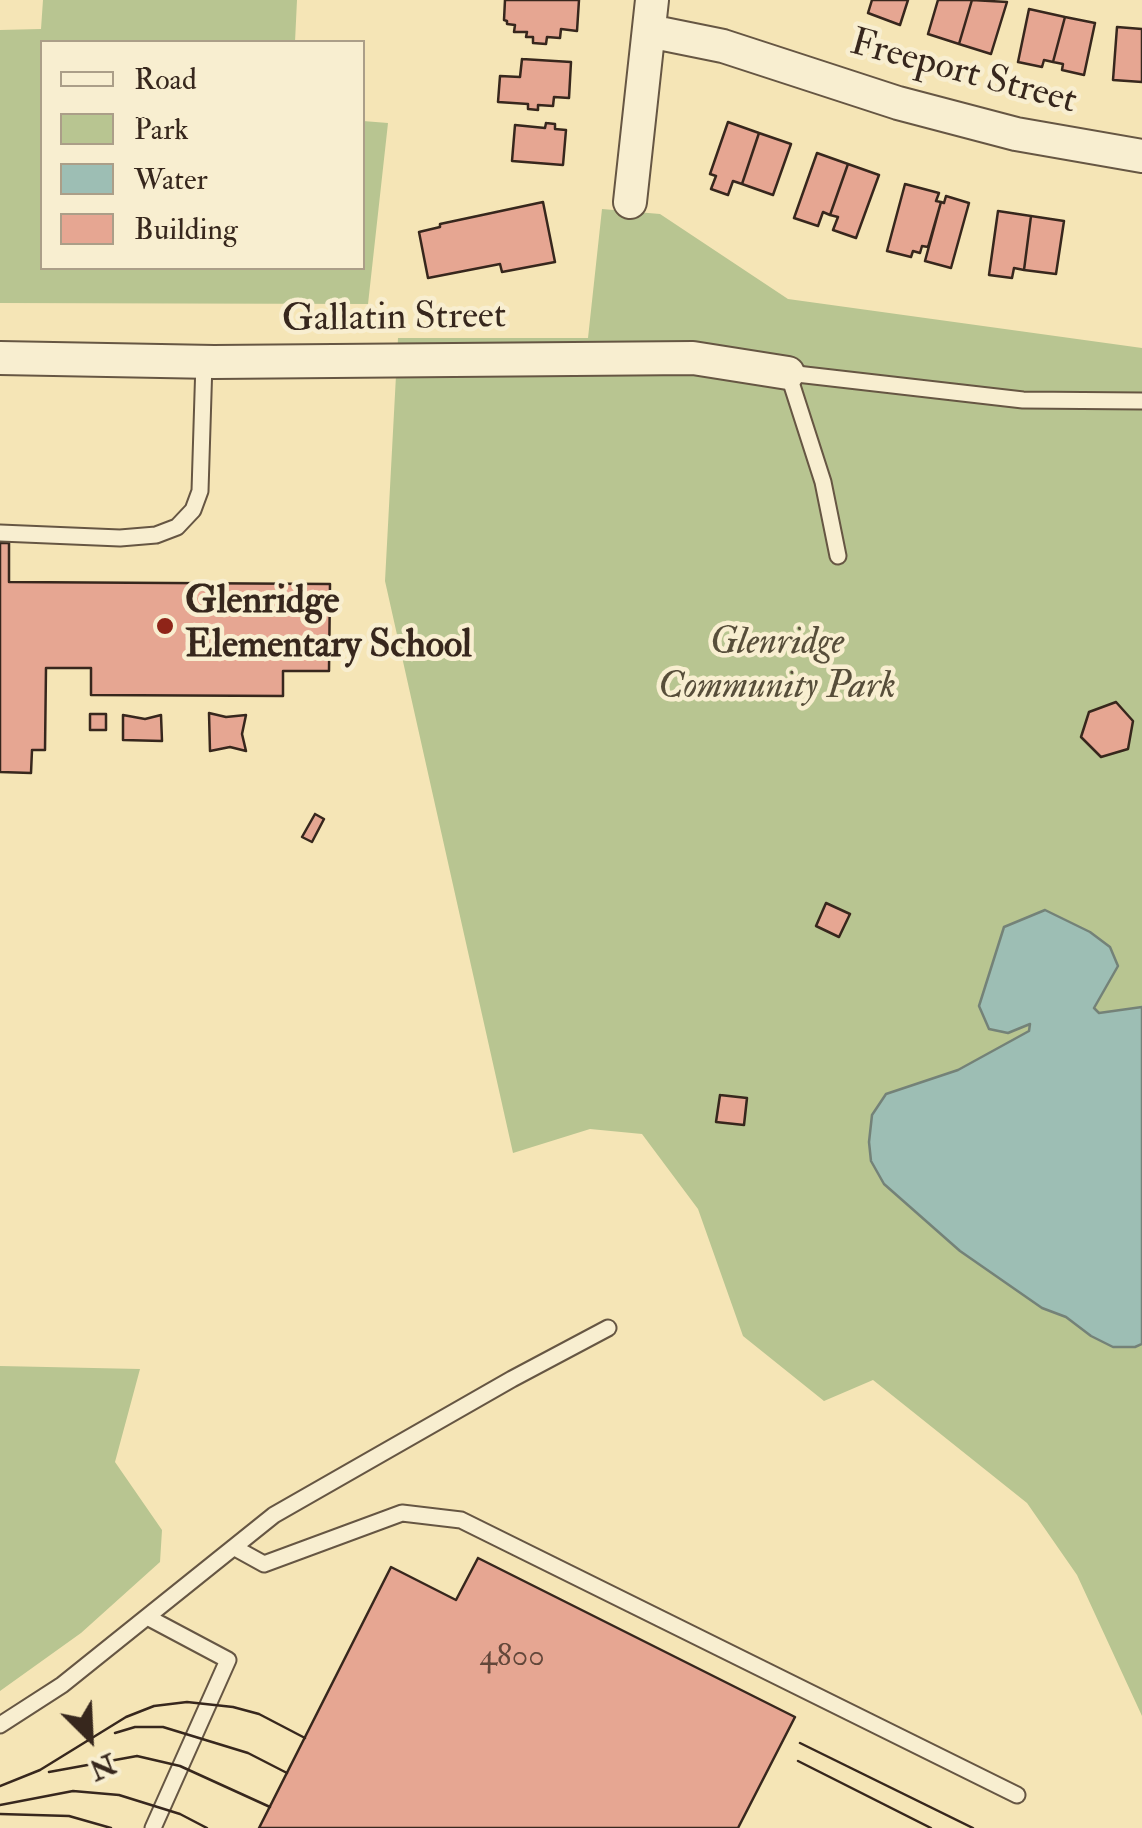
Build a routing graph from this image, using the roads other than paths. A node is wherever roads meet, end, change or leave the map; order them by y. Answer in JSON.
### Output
{"nodes":[{"id":1,"x":650,"y":15,"type":"edge"},
{"id":2,"x":1142,"y":156,"type":"edge"},
{"id":3,"x":630,"y":202,"type":"dead end"},
{"id":4,"x":0,"y":358,"type":"edge"},
{"id":5,"x":204,"y":362,"type":"junction"},
{"id":6,"x":788,"y":373,"type":"junction"},
{"id":7,"x":1142,"y":402,"type":"edge"},
{"id":8,"x":0,"y":534,"type":"edge"},
{"id":9,"x":838,"y":556,"type":"dead end"},
{"id":10,"x":608,"y":1328,"type":"dead end"},
{"id":11,"x":234,"y":1548,"type":"junction"},
{"id":12,"x":149,"y":1618,"type":"junction"},
{"id":13,"x":0,"y":1725,"type":"edge"},
{"id":14,"x":1017,"y":1795,"type":"dead end"},
{"id":15,"x":153,"y":1828,"type":"edge"}],
"edges":[{"from":1,"to":2,"type":"street","name":"Freeport Street"},
{"from":1,"to":3,"type":"street"},
{"from":4,"to":5,"type":"street","name":"Gallatin Street"},
{"from":5,"to":6,"type":"street","name":"Gallatin Street"},
{"from":5,"to":8,"type":"lane"},
{"from":6,"to":7,"type":"lane"},
{"from":6,"to":9,"type":"lane"},
{"from":10,"to":11,"type":"lane"},
{"from":11,"to":12,"type":"lane"},
{"from":11,"to":14,"type":"lane"},
{"from":12,"to":13,"type":"lane"},
{"from":12,"to":15,"type":"lane"}]}
